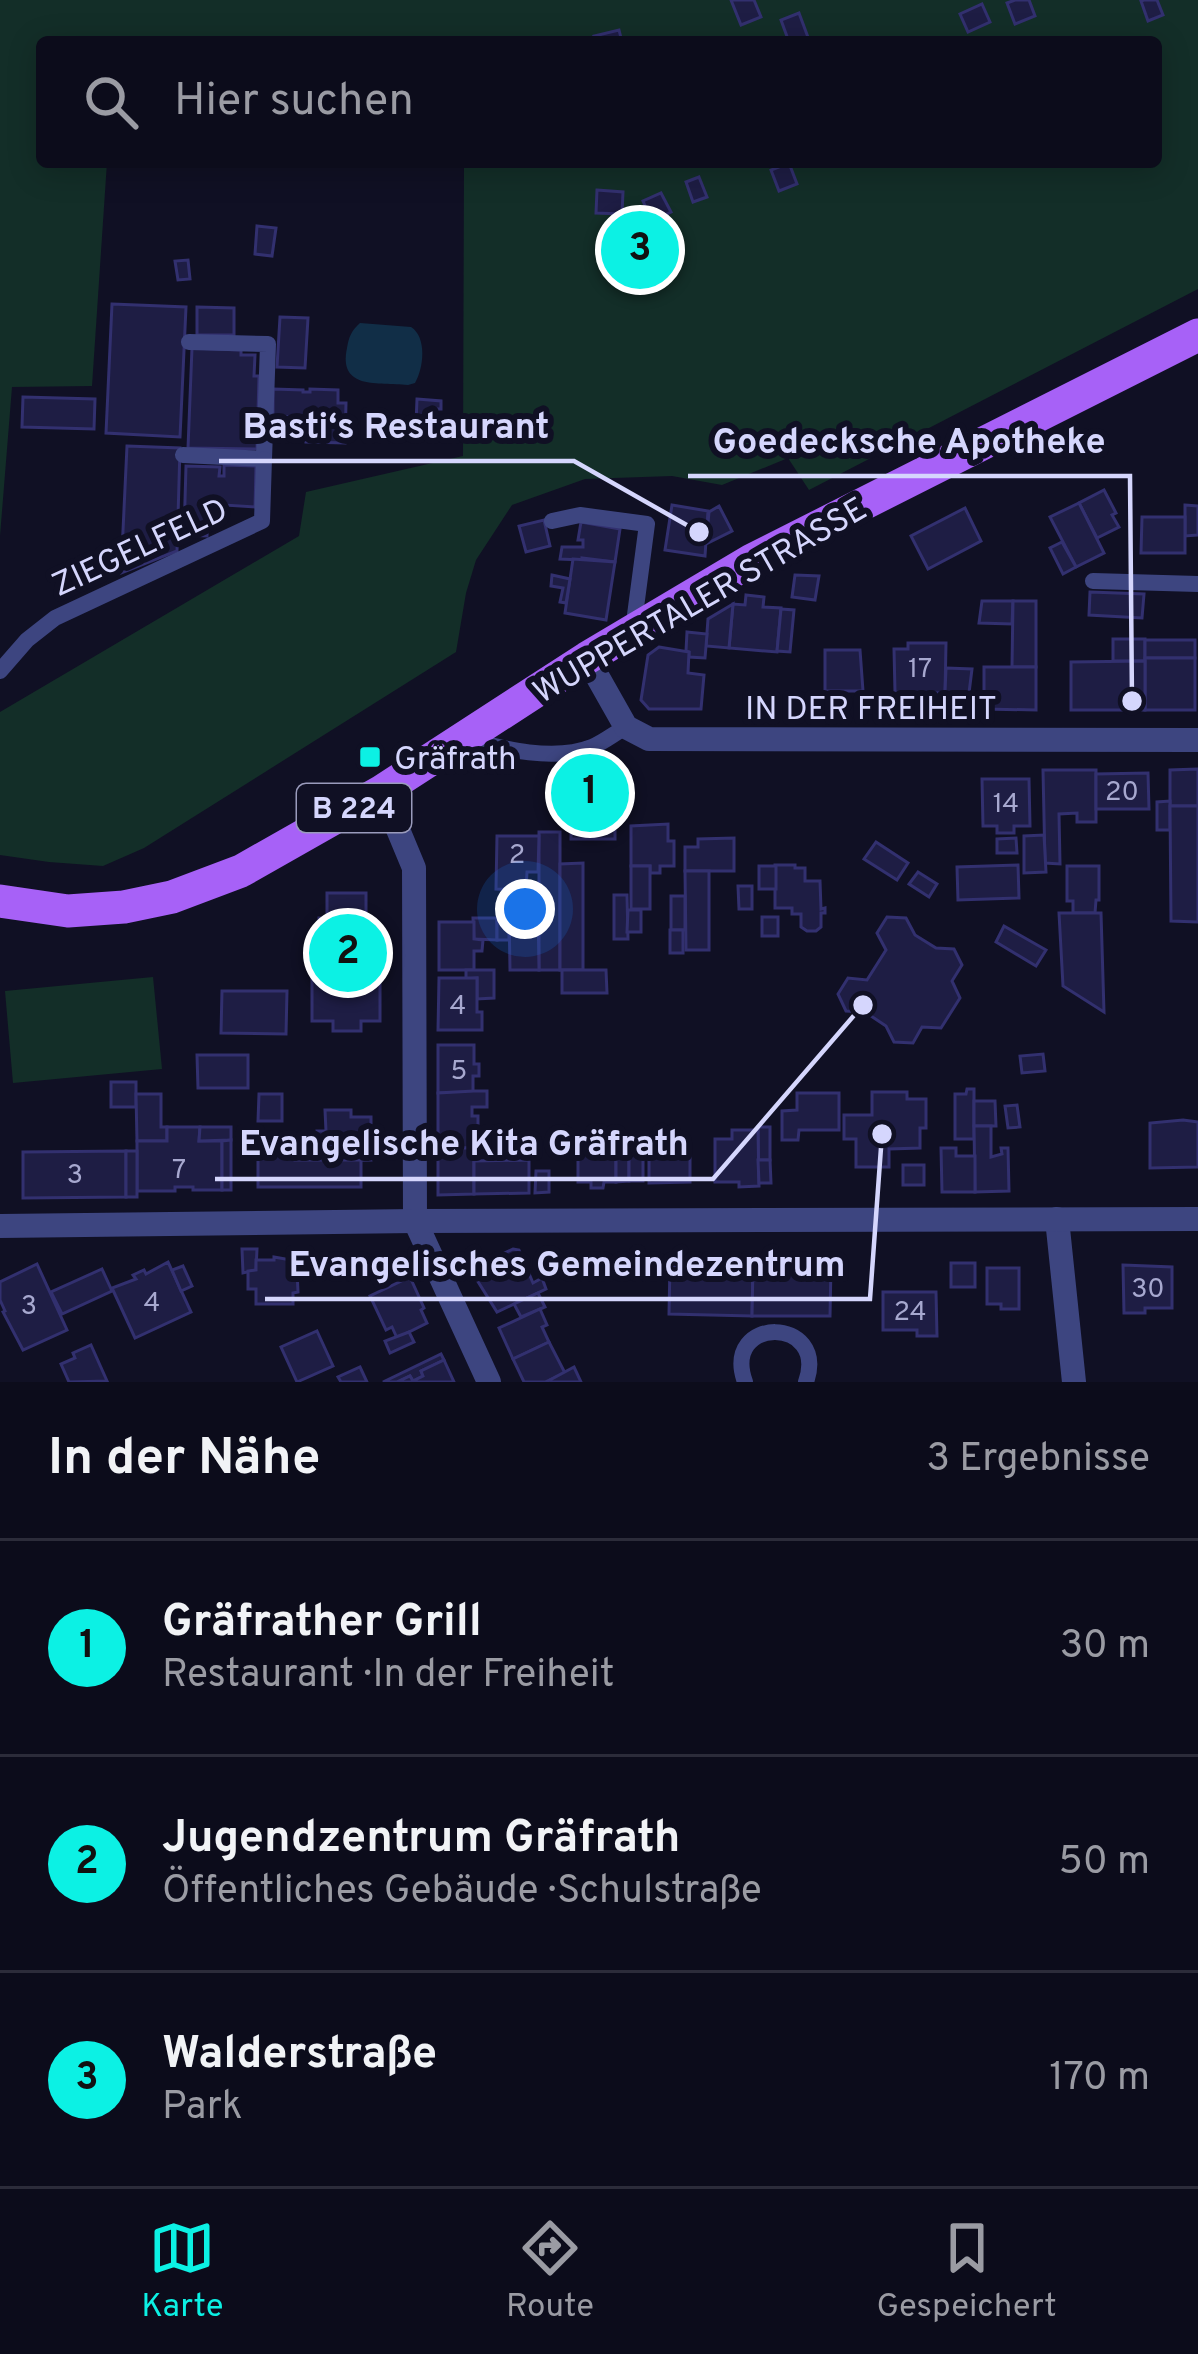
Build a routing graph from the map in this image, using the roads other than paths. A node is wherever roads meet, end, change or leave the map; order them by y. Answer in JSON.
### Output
{"nodes":[{"id":1,"x":1198,"y":335,"type":"edge"},
{"id":2,"x":190,"y":342,"type":"dead end"},
{"id":3,"x":183,"y":455,"type":"dead end"},
{"id":4,"x":264,"y":459,"type":"junction"},
{"id":5,"x":552,"y":521,"type":"dead end"},
{"id":6,"x":1093,"y":581,"type":"dead end"},
{"id":7,"x":1198,"y":584,"type":"edge"},
{"id":8,"x":633,"y":631,"type":"junction"},
{"id":9,"x":587,"y":658,"type":"junction"},
{"id":10,"x":0,"y":671,"type":"edge"},
{"id":11,"x":626,"y":727,"type":"junction"},
{"id":12,"x":462,"y":738,"type":"junction"},
{"id":13,"x":1198,"y":740,"type":"edge"},
{"id":14,"x":382,"y":791,"type":"junction"},
{"id":15,"x":0,"y":901,"type":"edge"},
{"id":16,"x":1057,"y":1219,"type":"junction"},
{"id":17,"x":1198,"y":1219,"type":"edge"},
{"id":18,"x":415,"y":1221,"type":"junction"},
{"id":19,"x":0,"y":1226,"type":"edge"},
{"id":20,"x":489,"y":1382,"type":"edge"},
{"id":21,"x":745,"y":1382,"type":"edge"},
{"id":22,"x":806,"y":1382,"type":"edge"},
{"id":23,"x":1074,"y":1382,"type":"edge"}],
"edges":[{"from":1,"to":8,"type":"main road","name":"WUPPERTALER STRASSE","number":"B 224"},
{"from":2,"to":4,"type":"lane","name":"ZIEGELFELD"},
{"from":3,"to":4,"type":"lane","name":"ZIEGELFELD"},
{"from":4,"to":10,"type":"lane","name":"ZIEGELFELD"},
{"from":5,"to":8,"type":"lane"},
{"from":6,"to":7,"type":"lane"},
{"from":8,"to":9,"type":"main road","name":"WUPPERTALER STRASSE","number":"B 224"},
{"from":9,"to":11,"type":"street"},
{"from":9,"to":12,"type":"main road","name":"WUPPERTALER STRASSE","number":"B 224"},
{"from":11,"to":12,"type":"lane"},
{"from":11,"to":13,"type":"street","name":"IN DER FREIHEIT"},
{"from":12,"to":14,"type":"main road","name":"WUPPERTALER STRASSE","number":"B 224"},
{"from":14,"to":15,"type":"main road","name":"WUPPERTALER STRASSE","number":"B 224"},
{"from":14,"to":18,"type":"street"},
{"from":16,"to":17,"type":"street"},
{"from":16,"to":18,"type":"street"},
{"from":16,"to":23,"type":"street"},
{"from":18,"to":19,"type":"street"},
{"from":18,"to":20,"type":"street"},
{"from":21,"to":22,"type":"lane"}]}
